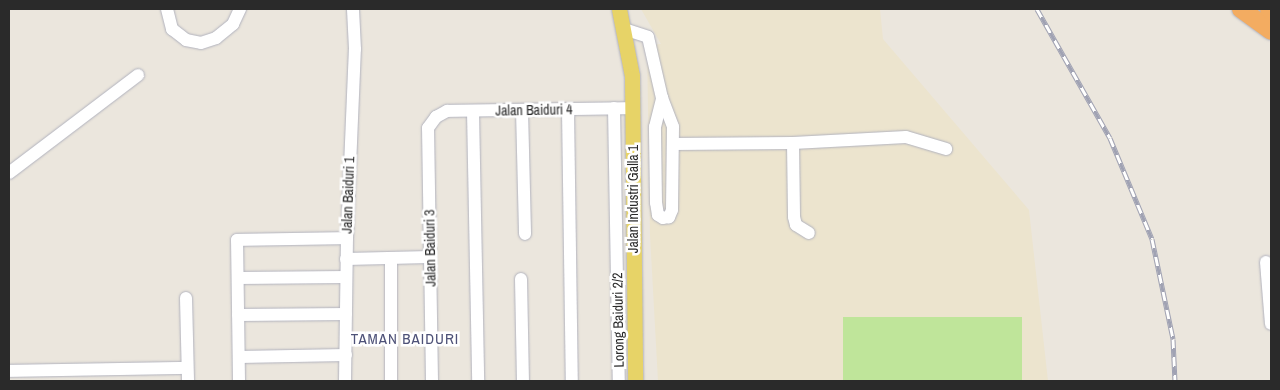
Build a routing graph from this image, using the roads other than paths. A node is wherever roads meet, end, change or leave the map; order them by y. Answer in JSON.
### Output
{"nodes":[{"id":1,"x":167,"y":9,"type":"edge"},
{"id":2,"x":240,"y":9,"type":"edge"},
{"id":3,"x":353,"y":9,"type":"edge"},
{"id":4,"x":1241,"y":9,"type":"edge"},
{"id":5,"x":620,"y":16,"type":"edge"},
{"id":6,"x":1271,"y":30,"type":"edge"},
{"id":7,"x":138,"y":75,"type":"dead end"},
{"id":8,"x":662,"y":98,"type":"junction"},
{"id":9,"x":614,"y":108,"type":"junction"},
{"id":10,"x":634,"y":108,"type":"junction"},
{"id":11,"x":568,"y":109,"type":"junction"},
{"id":12,"x":473,"y":110,"type":"junction"},
{"id":13,"x":522,"y":110,"type":"junction"},
{"id":14,"x":436,"y":117,"type":"joint"},
{"id":15,"x":793,"y":143,"type":"junction"},
{"id":16,"x":673,"y":144,"type":"junction"},
{"id":17,"x":946,"y":149,"type":"dead end"},
{"id":18,"x":9,"y":173,"type":"edge"},
{"id":19,"x":809,"y":233,"type":"dead end"},
{"id":20,"x":525,"y":234,"type":"dead end"},
{"id":21,"x":346,"y":238,"type":"junction"},
{"id":22,"x":430,"y":257,"type":"junction"},
{"id":23,"x":391,"y":258,"type":"junction"},
{"id":24,"x":346,"y":259,"type":"junction"},
{"id":25,"x":1266,"y":262,"type":"dead end"},
{"id":26,"x":346,"y":277,"type":"junction"},
{"id":27,"x":238,"y":278,"type":"junction"},
{"id":28,"x":521,"y":279,"type":"dead end"},
{"id":29,"x":186,"y":298,"type":"dead end"},
{"id":30,"x":346,"y":314,"type":"junction"},
{"id":31,"x":238,"y":316,"type":"junction"},
{"id":32,"x":1271,"y":324,"type":"edge"},
{"id":33,"x":346,"y":355,"type":"junction"},
{"id":34,"x":239,"y":357,"type":"junction"},
{"id":35,"x":187,"y":368,"type":"junction"},
{"id":36,"x":9,"y":371,"type":"edge"},
{"id":37,"x":188,"y":381,"type":"edge"},
{"id":38,"x":239,"y":381,"type":"edge"},
{"id":39,"x":345,"y":381,"type":"edge"},
{"id":40,"x":391,"y":381,"type":"edge"},
{"id":41,"x":432,"y":381,"type":"edge"},
{"id":42,"x":478,"y":381,"type":"edge"},
{"id":43,"x":523,"y":381,"type":"edge"},
{"id":44,"x":572,"y":381,"type":"edge"},
{"id":45,"x":619,"y":381,"type":"edge"},
{"id":46,"x":635,"y":381,"type":"edge"}],
"edges":[{"from":1,"to":2,"type":"street"},
{"from":3,"to":21,"type":"street","name":"Jalan Baiduri 1"},
{"from":4,"to":6,"type":"highway"},
{"from":5,"to":8,"type":"street"},
{"from":5,"to":10,"type":"main road","name":"Jalan Industri Galla 1"},
{"from":7,"to":18,"type":"street"},
{"from":8,"to":16,"type":"street"},
{"from":8,"to":16,"type":"street"},
{"from":9,"to":10,"type":"street","name":"Jalan Baiduri 4"},
{"from":9,"to":11,"type":"street","name":"Jalan Baiduri 4"},
{"from":9,"to":45,"type":"street","name":"Lorong Baiduri 2/2"},
{"from":10,"to":46,"type":"main road","name":"Jalan Industri Galla 1"},
{"from":11,"to":13,"type":"street","name":"Jalan Baiduri 4"},
{"from":11,"to":44,"type":"street"},
{"from":12,"to":13,"type":"street","name":"Jalan Baiduri 4"},
{"from":12,"to":14,"type":"street","name":"Jalan Baiduri 4"},
{"from":12,"to":42,"type":"street"},
{"from":13,"to":20,"type":"street"},
{"from":14,"to":22,"type":"street","name":"Jalan Baiduri 3"},
{"from":15,"to":16,"type":"street"},
{"from":15,"to":17,"type":"street"},
{"from":15,"to":19,"type":"street"},
{"from":21,"to":24,"type":"street","name":"Jalan Baiduri 1"},
{"from":21,"to":27,"type":"street"},
{"from":22,"to":23,"type":"street"},
{"from":22,"to":41,"type":"street","name":"Jalan Baiduri 3"},
{"from":23,"to":24,"type":"street"},
{"from":23,"to":40,"type":"street"},
{"from":24,"to":26,"type":"street","name":"Jalan Baiduri 1"},
{"from":25,"to":32,"type":"street"},
{"from":26,"to":27,"type":"street"},
{"from":26,"to":30,"type":"street","name":"Jalan Baiduri 1"},
{"from":27,"to":31,"type":"street"},
{"from":28,"to":43,"type":"street"},
{"from":29,"to":35,"type":"street"},
{"from":30,"to":31,"type":"street"},
{"from":30,"to":33,"type":"street","name":"Jalan Baiduri 1"},
{"from":31,"to":34,"type":"street"},
{"from":33,"to":34,"type":"street"},
{"from":33,"to":39,"type":"street","name":"Jalan Baiduri 1"},
{"from":34,"to":38,"type":"street"},
{"from":35,"to":36,"type":"street"},
{"from":35,"to":37,"type":"street"}]}
